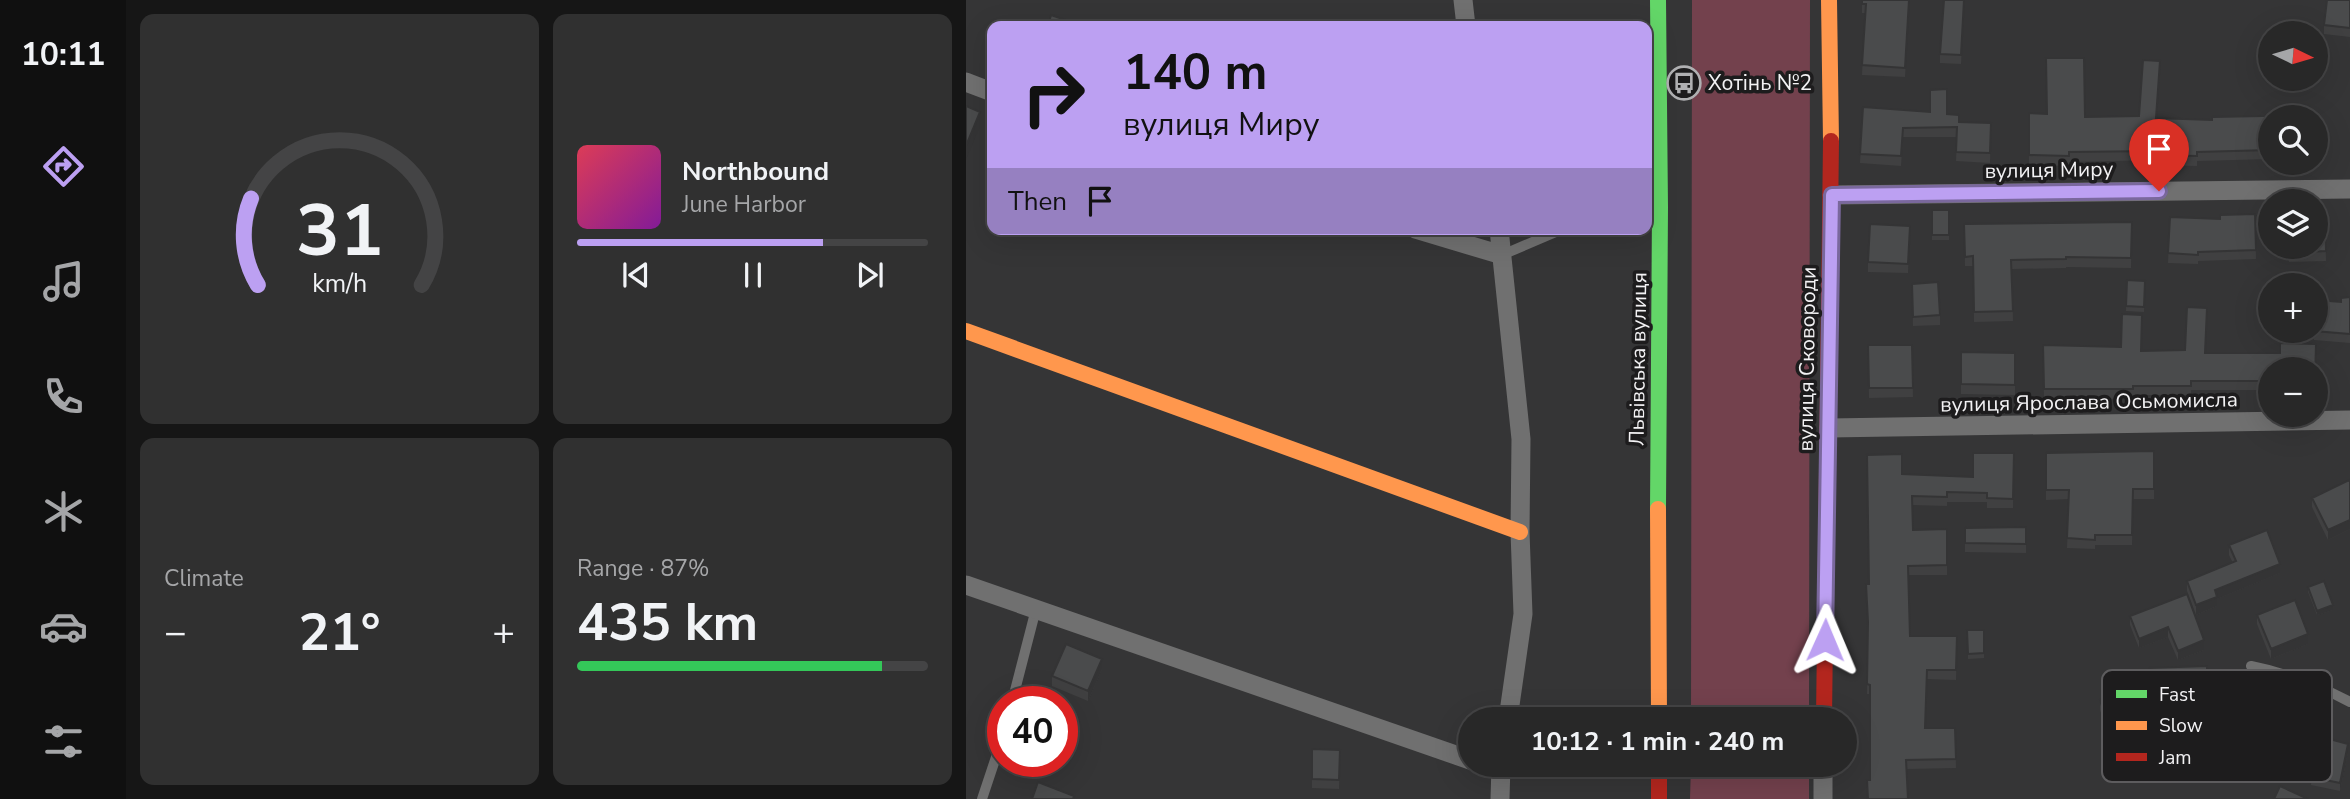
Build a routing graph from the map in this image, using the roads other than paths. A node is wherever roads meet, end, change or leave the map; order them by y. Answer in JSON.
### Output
{"nodes":[{"id":1,"x":1464,"y":0,"type":"edge"},
{"id":2,"x":1658,"y":0,"type":"edge"},
{"id":3,"x":1829,"y":0,"type":"edge"},
{"id":4,"x":1466,"y":21,"type":"edge"},
{"id":5,"x":966,"y":82,"type":"edge"},
{"id":6,"x":987,"y":90,"type":"edge"},
{"id":7,"x":2350,"y":189,"type":"edge"},
{"id":8,"x":1832,"y":195,"type":"junction"},
{"id":9,"x":1653,"y":208,"type":"edge"},
{"id":10,"x":1435,"y":235,"type":"edge"},
{"id":11,"x":1500,"y":235,"type":"edge"},
{"id":12,"x":1549,"y":235,"type":"edge"},
{"id":13,"x":1502,"y":255,"type":"junction"},
{"id":14,"x":966,"y":331,"type":"edge"},
{"id":15,"x":2350,"y":421,"type":"edge"},
{"id":16,"x":1829,"y":428,"type":"junction"},
{"id":17,"x":1520,"y":532,"type":"junction"},
{"id":18,"x":966,"y":585,"type":"edge"},
{"id":19,"x":1036,"y":609,"type":"junction"},
{"id":20,"x":2251,"y":666,"type":"dead end"},
{"id":21,"x":2272,"y":670,"type":"edge"},
{"id":22,"x":1016,"y":686,"type":"edge"},
{"id":23,"x":2332,"y":693,"type":"edge"},
{"id":24,"x":2350,"y":702,"type":"edge"},
{"id":25,"x":1510,"y":707,"type":"edge"},
{"id":26,"x":1659,"y":707,"type":"edge"},
{"id":27,"x":1824,"y":707,"type":"edge"},
{"id":28,"x":1458,"y":756,"type":"edge"},
{"id":29,"x":989,"y":777,"type":"edge"},
{"id":30,"x":1497,"y":777,"type":"edge"},
{"id":31,"x":1659,"y":777,"type":"edge"},
{"id":32,"x":1823,"y":777,"type":"edge"},
{"id":33,"x":982,"y":799,"type":"edge"},
{"id":34,"x":1500,"y":799,"type":"edge"},
{"id":35,"x":1660,"y":799,"type":"edge"},
{"id":36,"x":1823,"y":799,"type":"edge"}],
"edges":[{"from":1,"to":4,"type":"street"},
{"from":2,"to":9,"type":"street","name":"Львівська вулиця"},
{"from":3,"to":8,"type":"street","name":"вулиця Сковороди"},
{"from":5,"to":6,"type":"street"},
{"from":7,"to":8,"type":"street","name":"вулиця Миру"},
{"from":8,"to":16,"type":"street","name":"вулиця Сковороди"},
{"from":9,"to":26,"type":"street","name":"Львівська вулиця"},
{"from":10,"to":13,"type":"street"},
{"from":11,"to":13,"type":"street"},
{"from":12,"to":13,"type":"lane"},
{"from":13,"to":17,"type":"street"},
{"from":14,"to":17,"type":"street"},
{"from":15,"to":16,"type":"street","name":"вулиця Ярослава Осьмомисла"},
{"from":16,"to":27,"type":"street","name":"вулиця Сковороди"},
{"from":17,"to":25,"type":"street"},
{"from":18,"to":19,"type":"street"},
{"from":19,"to":22,"type":"lane"},
{"from":19,"to":28,"type":"street"},
{"from":20,"to":21,"type":"lane"},
{"from":23,"to":24,"type":"lane"},
{"from":29,"to":33,"type":"lane"},
{"from":30,"to":34,"type":"street"},
{"from":31,"to":35,"type":"street"},
{"from":32,"to":36,"type":"street"}]}
